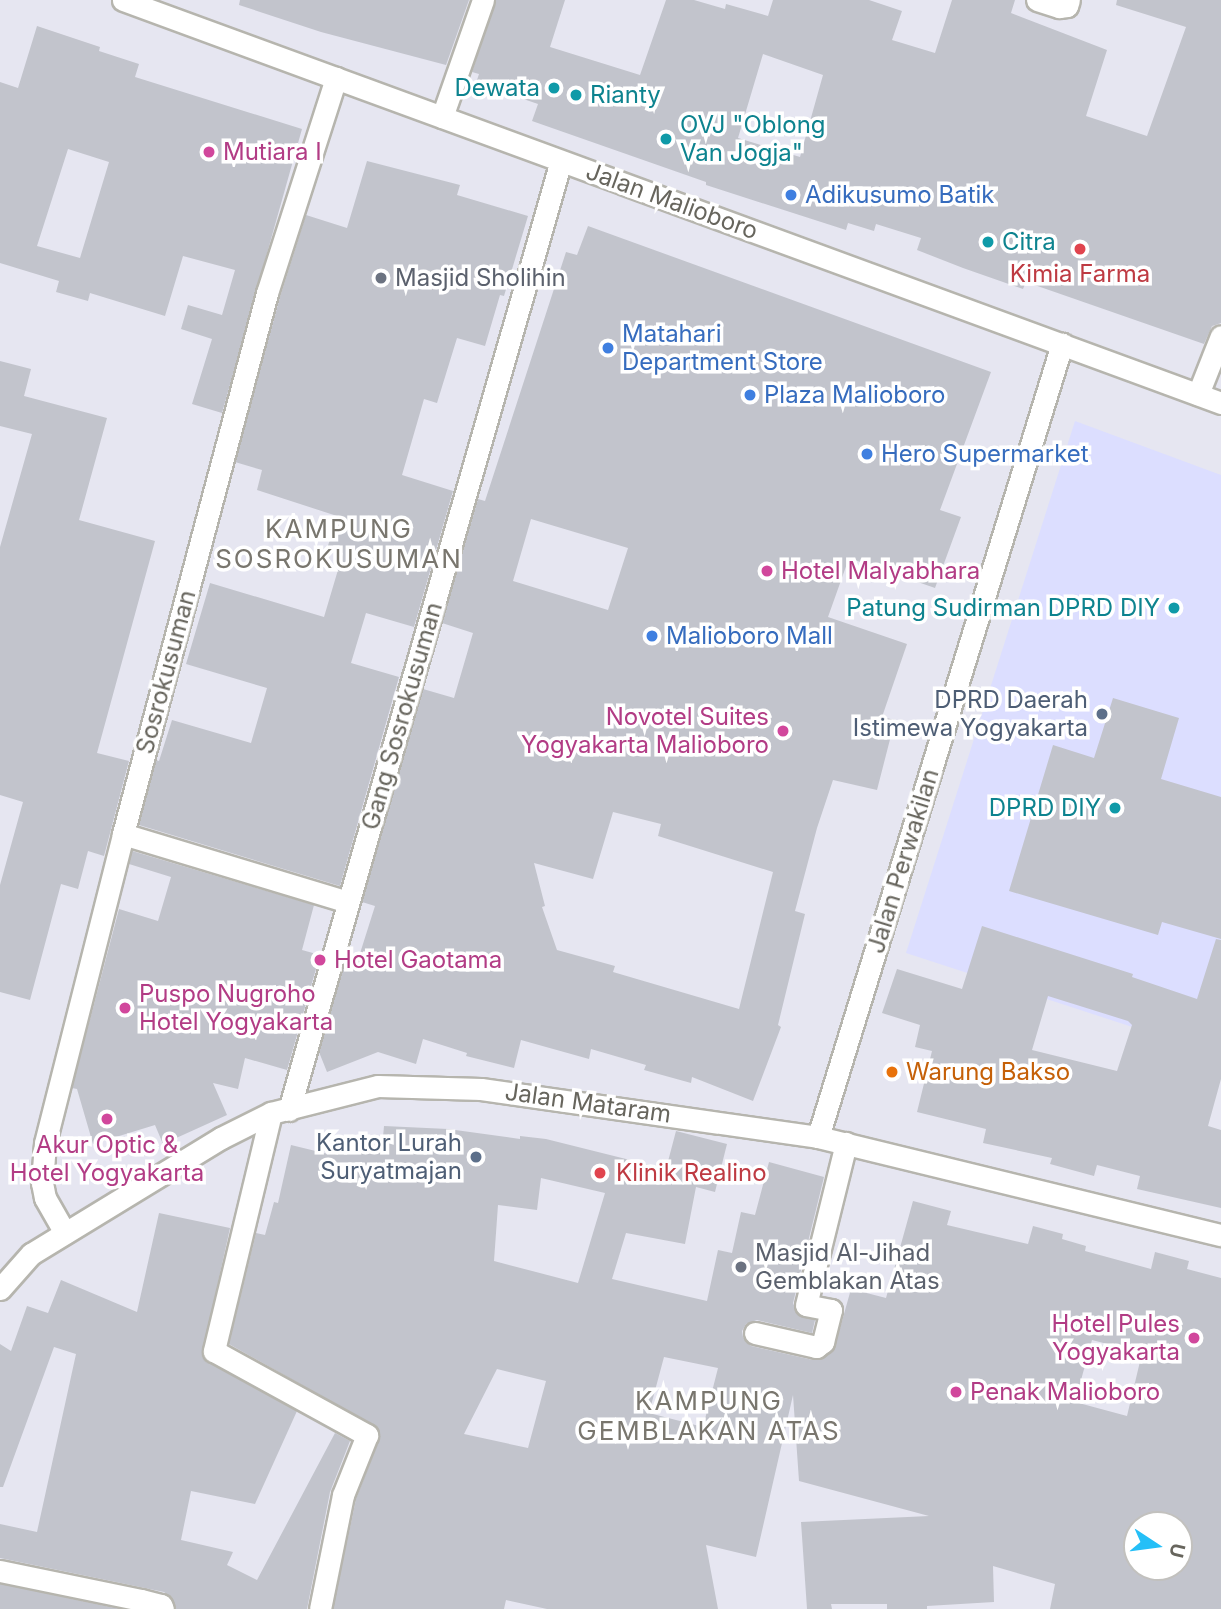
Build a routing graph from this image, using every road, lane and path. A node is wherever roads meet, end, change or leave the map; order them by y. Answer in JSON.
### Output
{"nodes":[{"id":1,"x":123,"y":0,"type":"edge"},
{"id":2,"x":483,"y":0,"type":"edge"},
{"id":3,"x":1037,"y":0,"type":"edge"},
{"id":4,"x":1068,"y":3,"type":"edge"},
{"id":5,"x":336,"y":78,"type":"junction"},
{"id":6,"x":442,"y":117,"type":"junction"},
{"id":7,"x":561,"y":161,"type":"junction"},
{"id":8,"x":1221,"y":336,"type":"edge"},
{"id":9,"x":1062,"y":344,"type":"junction"},
{"id":10,"x":1198,"y":394,"type":"junction"},
{"id":11,"x":1221,"y":402,"type":"edge"},
{"id":12,"x":123,"y":834,"type":"junction"},
{"id":13,"x":348,"y":902,"type":"junction"},
{"id":14,"x":280,"y":1112,"type":"junction"},
{"id":15,"x":818,"y":1137,"type":"junction"},
{"id":16,"x":846,"y":1143,"type":"junction"},
{"id":17,"x":65,"y":1233,"type":"junction"},
{"id":18,"x":1221,"y":1235,"type":"edge"},
{"id":19,"x":0,"y":1289,"type":"edge"},
{"id":20,"x":755,"y":1333,"type":"dead end"},
{"id":21,"x":0,"y":1570,"type":"edge"},
{"id":22,"x":163,"y":1609,"type":"edge"},
{"id":23,"x":320,"y":1609,"type":"edge"}],
"edges":[{"from":1,"to":5,"type":"street","name":"Jalan Malioboro"},
{"from":2,"to":6,"type":"street"},
{"from":3,"to":4,"type":"street"},
{"from":5,"to":6,"type":"street","name":"Jalan Malioboro"},
{"from":5,"to":12,"type":"street","name":"Sosrokusuman"},
{"from":6,"to":7,"type":"street","name":"Jalan Malioboro"},
{"from":7,"to":9,"type":"street","name":"Jalan Malioboro"},
{"from":7,"to":13,"type":"street","name":"Gang Sosrokusuman"},
{"from":8,"to":10,"type":"street"},
{"from":9,"to":10,"type":"street","name":"Jalan Malioboro"},
{"from":9,"to":15,"type":"street","name":"Jalan Perwakilan"},
{"from":10,"to":11,"type":"street","name":"Jalan Malioboro"},
{"from":12,"to":13,"type":"street"},
{"from":12,"to":17,"type":"street","name":"Sosrokusuman"},
{"from":13,"to":14,"type":"street","name":"Gang Sosrokusuman"},
{"from":14,"to":15,"type":"street","name":"Jalan Mataram"},
{"from":14,"to":17,"type":"street","name":"Jalan Mataram"},
{"from":14,"to":23,"type":"street","name":"Gang Sosrokusuman"},
{"from":15,"to":16,"type":"street","name":"Jalan Mataram"},
{"from":16,"to":18,"type":"street","name":"Jalan Mataram"},
{"from":16,"to":20,"type":"street"},
{"from":17,"to":19,"type":"street","name":"Jalan Mataram"},
{"from":21,"to":22,"type":"street"}]}
